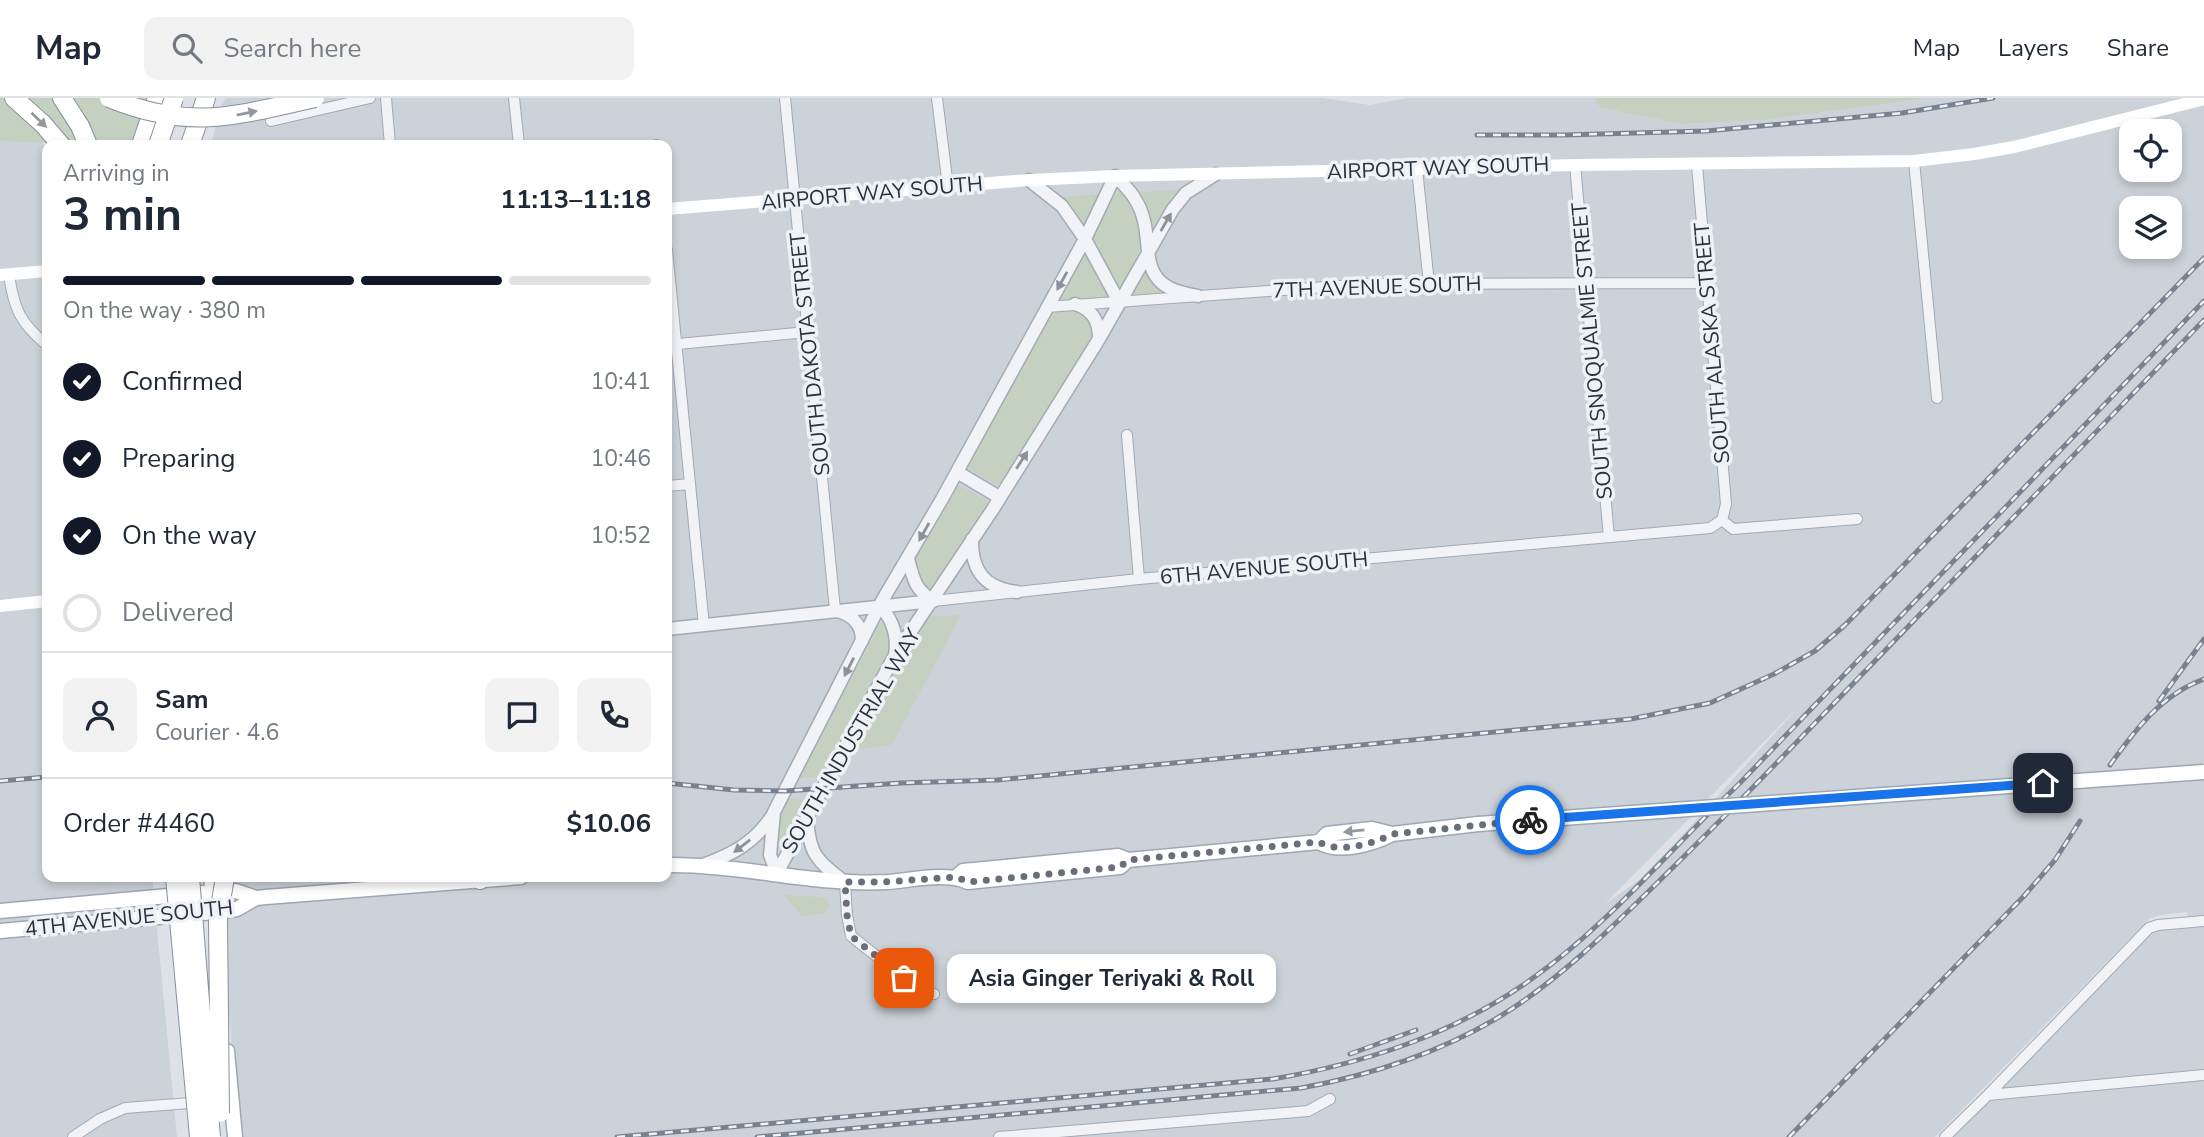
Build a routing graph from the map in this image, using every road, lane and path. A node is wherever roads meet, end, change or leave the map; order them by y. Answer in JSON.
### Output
{"nodes":[{"id":1,"x":14,"y":98,"type":"edge"},
{"id":2,"x":62,"y":98,"type":"edge"},
{"id":3,"x":71,"y":98,"type":"edge"},
{"id":4,"x":109,"y":98,"type":"edge"},
{"id":5,"x":157,"y":98,"type":"edge"},
{"id":6,"x":174,"y":98,"type":"edge"},
{"id":7,"x":315,"y":98,"type":"edge"},
{"id":8,"x":370,"y":98,"type":"edge"},
{"id":9,"x":386,"y":98,"type":"edge"},
{"id":10,"x":514,"y":98,"type":"edge"},
{"id":11,"x":785,"y":98,"type":"edge"},
{"id":12,"x":937,"y":98,"type":"edge"},
{"id":13,"x":2204,"y":99,"type":"edge"},
{"id":14,"x":203,"y":106,"type":"edge"},
{"id":15,"x":271,"y":121,"type":"dead end"},
{"id":16,"x":57,"y":140,"type":"edge"},
{"id":17,"x":86,"y":140,"type":"edge"},
{"id":18,"x":94,"y":140,"type":"edge"},
{"id":19,"x":143,"y":140,"type":"edge"},
{"id":20,"x":160,"y":140,"type":"edge"},
{"id":21,"x":167,"y":140,"type":"edge"},
{"id":22,"x":192,"y":140,"type":"edge"},
{"id":23,"x":200,"y":140,"type":"edge"},
{"id":24,"x":390,"y":140,"type":"edge"},
{"id":25,"x":518,"y":140,"type":"edge"},
{"id":26,"x":1914,"y":161,"type":"junction"},
{"id":27,"x":1575,"y":165,"type":"junction"},
{"id":28,"x":1697,"y":165,"type":"junction"},
{"id":29,"x":1417,"y":169,"type":"junction"},
{"id":30,"x":1216,"y":174,"type":"junction"},
{"id":31,"x":1115,"y":176,"type":"junction"},
{"id":32,"x":1029,"y":180,"type":"junction"},
{"id":33,"x":948,"y":187,"type":"junction"},
{"id":34,"x":794,"y":199,"type":"junction"},
{"id":35,"x":672,"y":209,"type":"edge"},
{"id":36,"x":1085,"y":239,"type":"junction"},
{"id":37,"x":1149,"y":251,"type":"junction"},
{"id":38,"x":42,"y":271,"type":"edge"},
{"id":39,"x":5,"y":275,"type":"edge"},
{"id":40,"x":1586,"y":283,"type":"junction"},
{"id":41,"x":1707,"y":283,"type":"junction"},
{"id":42,"x":1429,"y":284,"type":"junction"},
{"id":43,"x":1198,"y":296,"type":"junction"},
{"id":44,"x":1119,"y":302,"type":"junction"},
{"id":45,"x":1075,"y":304,"type":"junction"},
{"id":46,"x":1047,"y":307,"type":"junction"},
{"id":47,"x":807,"y":332,"type":"junction"},
{"id":48,"x":1099,"y":339,"type":"junction"},
{"id":49,"x":42,"y":340,"type":"edge"},
{"id":50,"x":672,"y":345,"type":"edge"},
{"id":51,"x":672,"y":352,"type":"edge"},
{"id":52,"x":1937,"y":398,"type":"dead end"},
{"id":53,"x":1127,"y":435,"type":"dead end"},
{"id":54,"x":957,"y":472,"type":"junction"},
{"id":55,"x":690,"y":484,"type":"junction"},
{"id":56,"x":672,"y":486,"type":"edge"},
{"id":57,"x":999,"y":497,"type":"junction"},
{"id":58,"x":1857,"y":519,"type":"dead end"},
{"id":59,"x":1722,"y":520,"type":"junction"},
{"id":60,"x":1609,"y":537,"type":"junction"},
{"id":61,"x":972,"y":538,"type":"junction"},
{"id":62,"x":908,"y":559,"type":"junction"},
{"id":63,"x":1139,"y":579,"type":"junction"},
{"id":64,"x":1017,"y":592,"type":"junction"},
{"id":65,"x":933,"y":601,"type":"junction"},
{"id":66,"x":42,"y":602,"type":"edge"},
{"id":67,"x":0,"y":606,"type":"edge"},
{"id":68,"x":880,"y":606,"type":"junction"},
{"id":69,"x":835,"y":610,"type":"junction"},
{"id":70,"x":705,"y":626,"type":"junction"},
{"id":71,"x":672,"y":629,"type":"edge"},
{"id":72,"x":862,"y":642,"type":"junction"},
{"id":73,"x":895,"y":655,"type":"junction"},
{"id":74,"x":2204,"y":772,"type":"edge"},
{"id":75,"x":774,"y":812,"type":"junction"},
{"id":76,"x":807,"y":816,"type":"junction"},
{"id":77,"x":1128,"y":860,"type":"junction"},
{"id":78,"x":1046,"y":863,"type":"junction"},
{"id":79,"x":672,"y":865,"type":"edge"},
{"id":80,"x":701,"y":866,"type":"junction"},
{"id":81,"x":777,"y":873,"type":"junction"},
{"id":82,"x":956,"y":877,"type":"junction"},
{"id":83,"x":995,"y":879,"type":"junction"},
{"id":84,"x":174,"y":882,"type":"edge"},
{"id":85,"x":174,"y":882,"type":"edge"},
{"id":86,"x":190,"y":882,"type":"edge"},
{"id":87,"x":212,"y":882,"type":"edge"},
{"id":88,"x":224,"y":882,"type":"edge"},
{"id":89,"x":445,"y":882,"type":"edge"},
{"id":90,"x":845,"y":882,"type":"junction"},
{"id":91,"x":213,"y":892,"type":"junction"},
{"id":92,"x":174,"y":895,"type":"junction"},
{"id":93,"x":256,"y":898,"type":"junction"},
{"id":94,"x":0,"y":911,"type":"edge"},
{"id":95,"x":215,"y":912,"type":"junction"},
{"id":96,"x":176,"y":916,"type":"junction"},
{"id":97,"x":2204,"y":920,"type":"edge"},
{"id":98,"x":0,"y":931,"type":"edge"},
{"id":99,"x":934,"y":994,"type":"dead end"},
{"id":100,"x":2204,"y":1075,"type":"edge"},
{"id":101,"x":1988,"y":1095,"type":"junction"},
{"id":102,"x":1330,"y":1098,"type":"dead end"},
{"id":103,"x":231,"y":1100,"type":"junction"},
{"id":104,"x":190,"y":1103,"type":"junction"},
{"id":105,"x":1078,"y":1133,"type":"edge"},
{"id":106,"x":230,"y":1136,"type":"edge"},
{"id":107,"x":73,"y":1137,"type":"edge"},
{"id":108,"x":196,"y":1137,"type":"edge"},
{"id":109,"x":211,"y":1137,"type":"edge"},
{"id":110,"x":999,"y":1137,"type":"edge"},
{"id":111,"x":1945,"y":1137,"type":"edge"}],
"edges":[{"from":1,"to":16,"type":"highway","one_way":true},
{"from":2,"to":17,"type":"highway"},
{"from":3,"to":18,"type":"highway"},
{"from":4,"to":7,"type":"highway","one_way":true,"bridge":true},
{"from":5,"to":19,"type":"highway"},
{"from":5,"to":21,"type":"highway","bridge":true},
{"from":6,"to":20,"type":"highway","bridge":true},
{"from":8,"to":15,"type":"street"},
{"from":9,"to":24,"type":"street"},
{"from":10,"to":25,"type":"street"},
{"from":11,"to":34,"type":"street","name":"SOUTH DAKOTA STREET"},
{"from":12,"to":33,"type":"street"},
{"from":13,"to":26,"type":"main road","name":"AIRPORT WAY SOUTH"},
{"from":14,"to":22,"type":"highway"},
{"from":14,"to":23,"type":"highway"},
{"from":26,"to":28,"type":"main road","name":"AIRPORT WAY SOUTH"},
{"from":26,"to":52,"type":"street"},
{"from":27,"to":28,"type":"main road","name":"AIRPORT WAY SOUTH"},
{"from":27,"to":29,"type":"main road","name":"AIRPORT WAY SOUTH"},
{"from":27,"to":40,"type":"street","name":"SOUTH SNOQUALMIE STREET"},
{"from":28,"to":41,"type":"street","name":"SOUTH ALASKA STREET"},
{"from":29,"to":30,"type":"main road","name":"AIRPORT WAY SOUTH"},
{"from":29,"to":42,"type":"street"},
{"from":30,"to":31,"type":"main road","name":"AIRPORT WAY SOUTH"},
{"from":37,"to":30,"type":"street","name":"SOUTH INDUSTRIAL WAY","one_way":true},
{"from":31,"to":32,"type":"main road","name":"AIRPORT WAY SOUTH"},
{"from":31,"to":36,"type":"street","name":"SOUTH INDUSTRIAL WAY"},
{"from":31,"to":37,"type":"street"},
{"from":32,"to":33,"type":"main road","name":"AIRPORT WAY SOUTH"},
{"from":32,"to":36,"type":"street"},
{"from":33,"to":34,"type":"main road","name":"AIRPORT WAY SOUTH"},
{"from":34,"to":35,"type":"main road","name":"AIRPORT WAY SOUTH"},
{"from":34,"to":47,"type":"street","name":"SOUTH DAKOTA STREET"},
{"from":36,"to":44,"type":"street"},
{"from":36,"to":46,"type":"street","name":"SOUTH INDUSTRIAL WAY","one_way":true},
{"from":37,"to":43,"type":"street"},
{"from":37,"to":44,"type":"street","name":"SOUTH INDUSTRIAL WAY"},
{"from":38,"to":39,"type":"main road"},
{"from":39,"to":49,"type":"street"},
{"from":40,"to":41,"type":"street","name":"7TH AVENUE SOUTH"},
{"from":40,"to":42,"type":"street","name":"7TH AVENUE SOUTH"},
{"from":40,"to":60,"type":"street","name":"SOUTH SNOQUALMIE STREET"},
{"from":41,"to":59,"type":"street","name":"SOUTH ALASKA STREET"},
{"from":42,"to":43,"type":"street","name":"7TH AVENUE SOUTH"},
{"from":43,"to":44,"type":"street","name":"7TH AVENUE SOUTH"},
{"from":44,"to":45,"type":"street","name":"7TH AVENUE SOUTH"},
{"from":44,"to":48,"type":"street","name":"SOUTH INDUSTRIAL WAY"},
{"from":45,"to":46,"type":"street","name":"7TH AVENUE SOUTH"},
{"from":45,"to":48,"type":"street"},
{"from":46,"to":54,"type":"street","name":"SOUTH INDUSTRIAL WAY"},
{"from":47,"to":50,"type":"street"},
{"from":47,"to":69,"type":"street","name":"SOUTH DAKOTA STREET"},
{"from":57,"to":48,"type":"street","name":"SOUTH INDUSTRIAL WAY","one_way":true},
{"from":51,"to":55,"type":"street"},
{"from":53,"to":63,"type":"street"},
{"from":54,"to":57,"type":"street"},
{"from":54,"to":62,"type":"street","name":"SOUTH INDUSTRIAL WAY","one_way":true},
{"from":55,"to":56,"type":"street"},
{"from":55,"to":70,"type":"street"},
{"from":57,"to":61,"type":"street","name":"SOUTH INDUSTRIAL WAY"},
{"from":58,"to":59,"type":"street","name":"6TH AVENUE SOUTH"},
{"from":59,"to":60,"type":"street","name":"6TH AVENUE SOUTH"},
{"from":60,"to":63,"type":"street","name":"6TH AVENUE SOUTH"},
{"from":61,"to":64,"type":"street"},
{"from":61,"to":65,"type":"street","name":"SOUTH INDUSTRIAL WAY"},
{"from":62,"to":65,"type":"street"},
{"from":62,"to":68,"type":"street","name":"SOUTH INDUSTRIAL WAY"},
{"from":63,"to":64,"type":"street","name":"6TH AVENUE SOUTH"},
{"from":64,"to":65,"type":"street","name":"6TH AVENUE SOUTH"},
{"from":65,"to":68,"type":"street","name":"6TH AVENUE SOUTH"},
{"from":65,"to":73,"type":"street","name":"SOUTH INDUSTRIAL WAY"},
{"from":66,"to":67,"type":"main road"},
{"from":68,"to":69,"type":"street","name":"6TH AVENUE SOUTH"},
{"from":68,"to":72,"type":"street","name":"SOUTH INDUSTRIAL WAY"},
{"from":68,"to":73,"type":"street"},
{"from":69,"to":70,"type":"street","name":"6TH AVENUE SOUTH"},
{"from":69,"to":72,"type":"street"},
{"from":70,"to":71,"type":"street","name":"6TH AVENUE SOUTH"},
{"from":72,"to":75,"type":"street","name":"SOUTH INDUSTRIAL WAY","one_way":true},
{"from":73,"to":76,"type":"street","name":"SOUTH INDUSTRIAL WAY"},
{"from":74,"to":77,"type":"main road","bridge":true},
{"from":75,"to":80,"type":"street","one_way":true},
{"from":75,"to":81,"type":"street","name":"SOUTH INDUSTRIAL WAY"},
{"from":76,"to":81,"type":"street","name":"SOUTH INDUSTRIAL WAY"},
{"from":76,"to":90,"type":"street"},
{"from":77,"to":78,"type":"main road"},
{"from":77,"to":83,"type":"main road"},
{"from":78,"to":82,"type":"main road"},
{"from":78,"to":83,"type":"main road"},
{"from":79,"to":80,"type":"main road"},
{"from":80,"to":81,"type":"main road"},
{"from":81,"to":90,"type":"main road"},
{"from":82,"to":83,"type":"main road"},
{"from":82,"to":90,"type":"main road"},
{"from":84,"to":92,"type":"main road"},
{"from":85,"to":108,"type":"highway","bridge":true},
{"from":86,"to":109,"type":"highway","bridge":true},
{"from":87,"to":91,"type":"main road"},
{"from":88,"to":106,"type":"highway","bridge":true},
{"from":89,"to":93,"type":"main road","name":"4TH AVENUE SOUTH"},
{"from":90,"to":99,"type":"street"},
{"from":91,"to":92,"type":"main road","name":"4TH AVENUE SOUTH"},
{"from":91,"to":93,"type":"main road","name":"4TH AVENUE SOUTH"},
{"from":91,"to":95,"type":"main road"},
{"from":92,"to":94,"type":"main road","name":"4TH AVENUE SOUTH"},
{"from":92,"to":96,"type":"main road"},
{"from":93,"to":95,"type":"main road","name":"4TH AVENUE SOUTH"},
{"from":95,"to":96,"type":"main road","name":"4TH AVENUE SOUTH"},
{"from":95,"to":103,"type":"main road"},
{"from":96,"to":98,"type":"main road","name":"4TH AVENUE SOUTH"},
{"from":96,"to":104,"type":"main road"},
{"from":97,"to":101,"type":"street"},
{"from":100,"to":101,"type":"street"},
{"from":101,"to":111,"type":"street"},
{"from":102,"to":105,"type":"street"},
{"from":103,"to":104,"type":"main road"},
{"from":103,"to":106,"type":"main road"},
{"from":104,"to":107,"type":"street"},
{"from":104,"to":108,"type":"main road"},
{"from":105,"to":110,"type":"street"},
{"from":106,"to":108,"type":"main road"}]}
